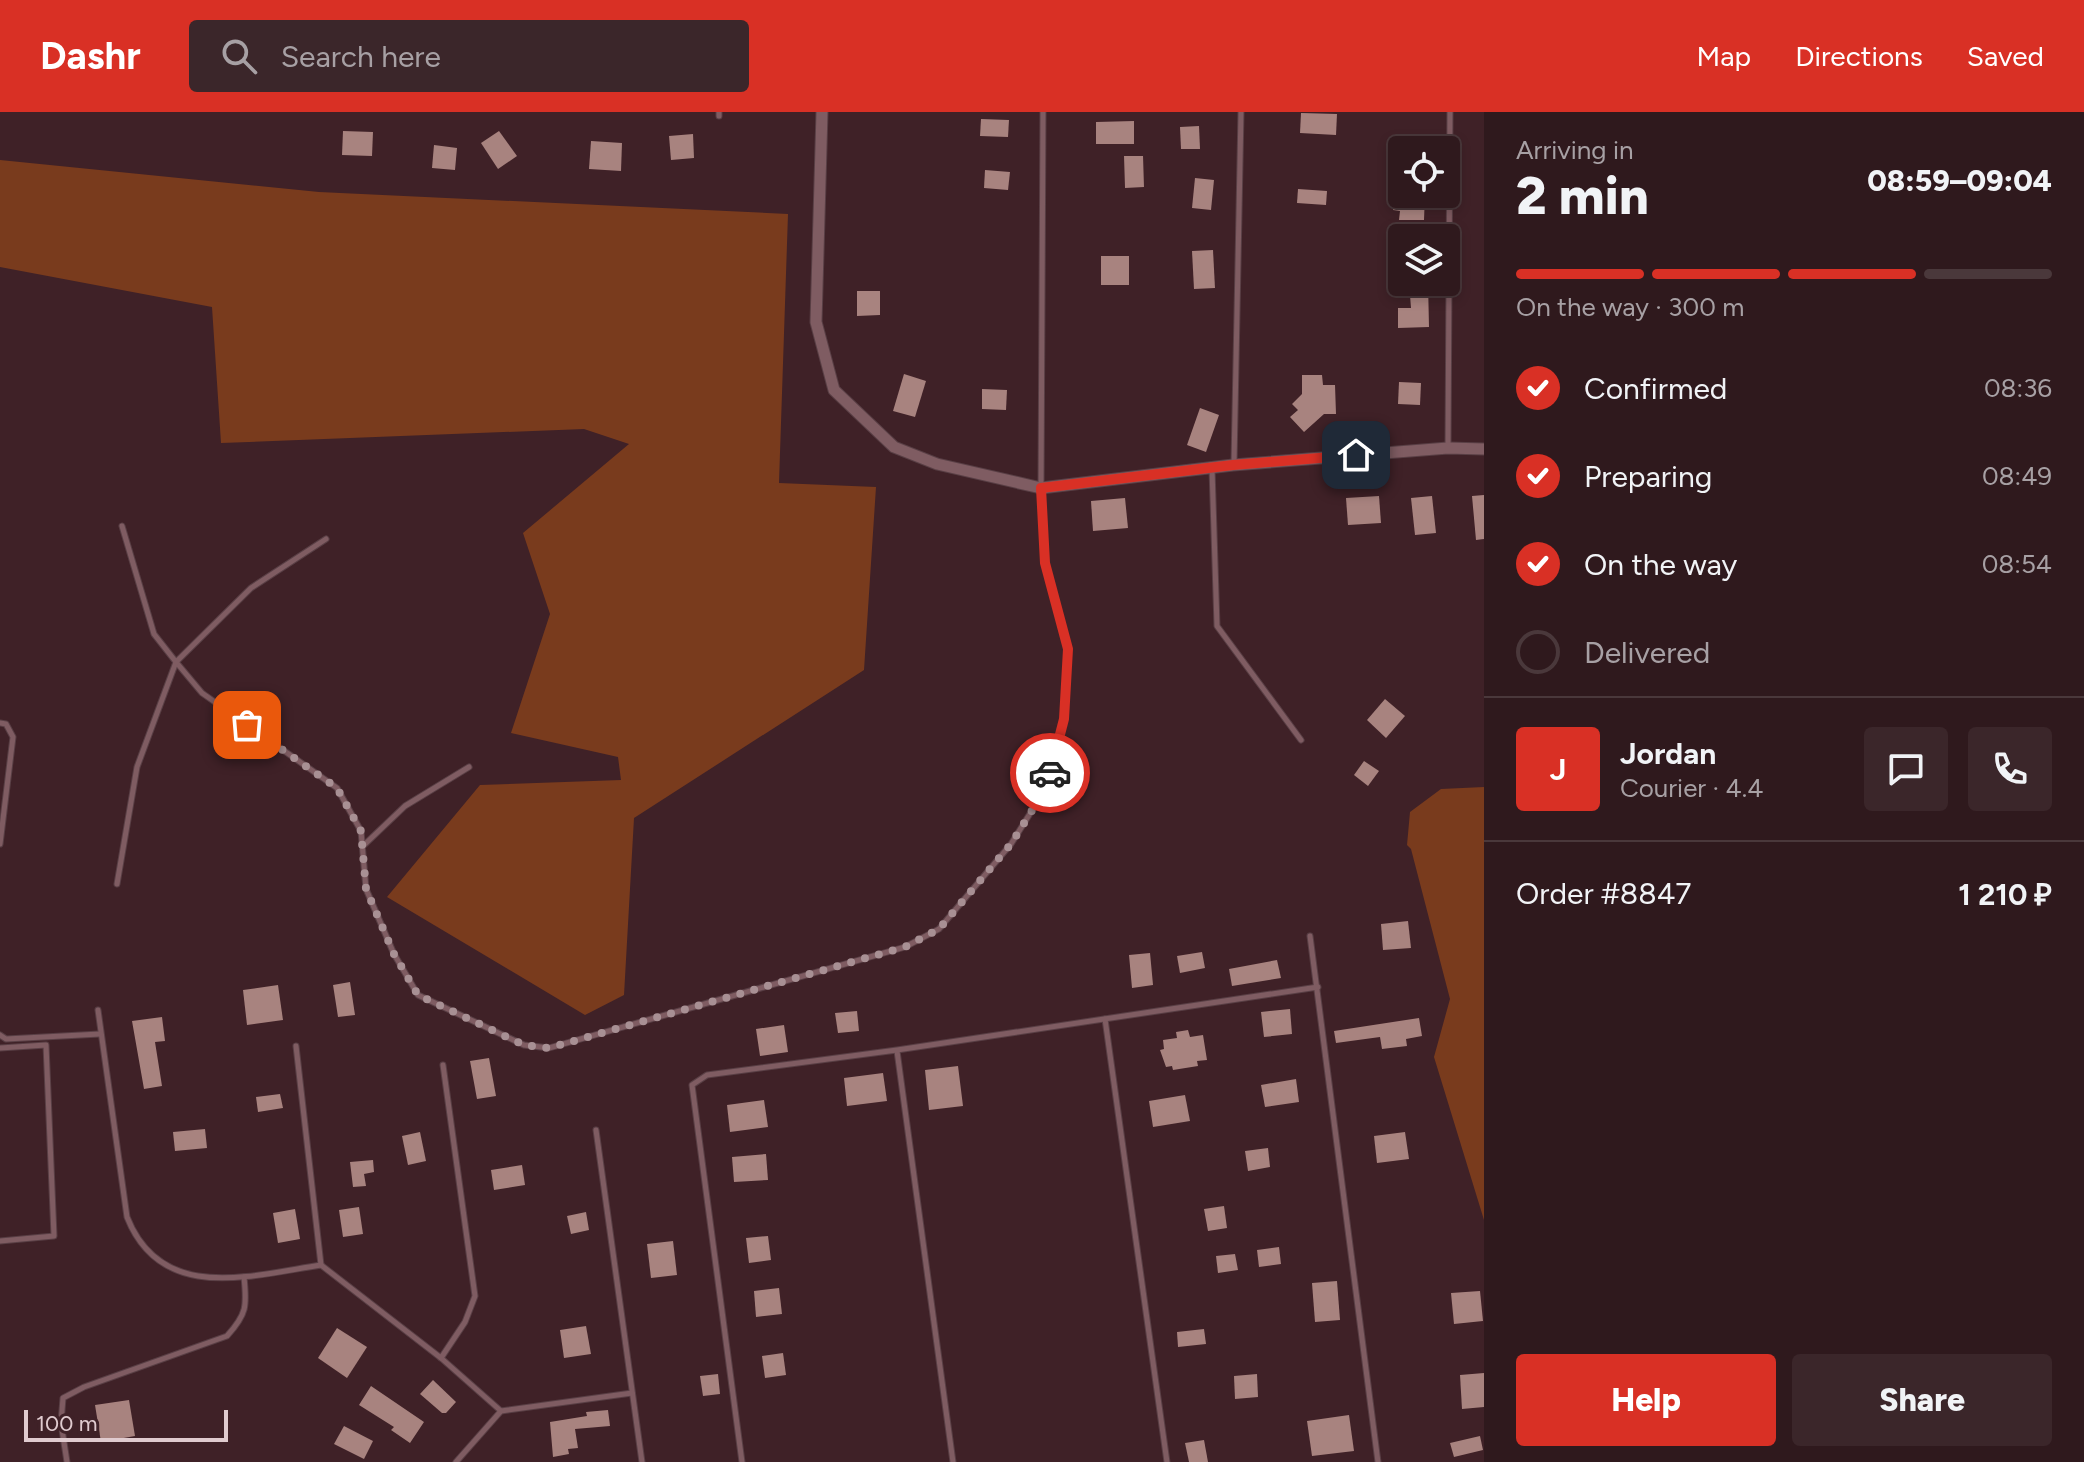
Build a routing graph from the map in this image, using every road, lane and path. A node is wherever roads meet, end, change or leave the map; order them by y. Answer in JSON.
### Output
{"nodes":[{"id":1,"x":822,"y":112,"type":"edge"},
{"id":2,"x":1043,"y":112,"type":"edge"},
{"id":3,"x":1241,"y":112,"type":"edge"},
{"id":4,"x":1450,"y":112,"type":"edge"},
{"id":5,"x":1448,"y":448,"type":"junction"},
{"id":6,"x":1484,"y":449,"type":"edge"},
{"id":7,"x":1233,"y":465,"type":"junction"},
{"id":8,"x":1211,"y":468,"type":"junction"},
{"id":9,"x":1041,"y":488,"type":"junction"},
{"id":10,"x":122,"y":526,"type":"dead end"},
{"id":11,"x":326,"y":539,"type":"dead end"},
{"id":12,"x":176,"y":662,"type":"junction"},
{"id":13,"x":0,"y":723,"type":"edge"},
{"id":14,"x":1301,"y":740,"type":"dead end"},
{"id":15,"x":469,"y":767,"type":"dead end"},
{"id":16,"x":0,"y":844,"type":"edge"},
{"id":17,"x":363,"y":846,"type":"junction"},
{"id":18,"x":117,"y":884,"type":"dead end"},
{"id":19,"x":1310,"y":936,"type":"dead end"},
{"id":20,"x":1318,"y":987,"type":"junction"},
{"id":21,"x":98,"y":1010,"type":"dead end"},
{"id":22,"x":1105,"y":1019,"type":"junction"},
{"id":23,"x":100,"y":1034,"type":"junction"},
{"id":24,"x":0,"y":1035,"type":"edge"},
{"id":25,"x":296,"y":1046,"type":"dead end"},
{"id":26,"x":0,"y":1048,"type":"edge"},
{"id":27,"x":897,"y":1050,"type":"junction"},
{"id":28,"x":443,"y":1065,"type":"dead end"},
{"id":29,"x":596,"y":1130,"type":"dead end"},
{"id":30,"x":0,"y":1241,"type":"edge"},
{"id":31,"x":321,"y":1265,"type":"junction"},
{"id":32,"x":244,"y":1277,"type":"junction"},
{"id":33,"x":441,"y":1358,"type":"junction"},
{"id":34,"x":632,"y":1393,"type":"junction"},
{"id":35,"x":501,"y":1411,"type":"junction"},
{"id":36,"x":67,"y":1462,"type":"edge"},
{"id":37,"x":456,"y":1462,"type":"edge"},
{"id":38,"x":642,"y":1462,"type":"edge"},
{"id":39,"x":742,"y":1462,"type":"edge"},
{"id":40,"x":953,"y":1462,"type":"edge"},
{"id":41,"x":1167,"y":1462,"type":"edge"},
{"id":42,"x":1378,"y":1462,"type":"edge"}],
"edges":[{"from":1,"to":9,"type":"street"},
{"from":2,"to":9,"type":"lane"},
{"from":3,"to":7,"type":"lane"},
{"from":4,"to":5,"type":"lane"},
{"from":5,"to":6,"type":"street"},
{"from":5,"to":7,"type":"street"},
{"from":7,"to":8,"type":"street"},
{"from":8,"to":9,"type":"street"},
{"from":8,"to":14,"type":"lane"},
{"from":9,"to":17,"type":"lane"},
{"from":10,"to":12,"type":"lane"},
{"from":11,"to":12,"type":"lane"},
{"from":12,"to":17,"type":"lane"},
{"from":12,"to":18,"type":"lane"},
{"from":13,"to":16,"type":"lane"},
{"from":15,"to":17,"type":"lane"},
{"from":19,"to":20,"type":"lane"},
{"from":20,"to":22,"type":"lane"},
{"from":20,"to":42,"type":"lane"},
{"from":21,"to":23,"type":"lane"},
{"from":22,"to":27,"type":"lane"},
{"from":22,"to":41,"type":"lane"},
{"from":23,"to":24,"type":"lane"},
{"from":23,"to":32,"type":"lane"},
{"from":25,"to":31,"type":"lane"},
{"from":26,"to":30,"type":"lane"},
{"from":27,"to":39,"type":"lane"},
{"from":27,"to":40,"type":"lane"},
{"from":28,"to":33,"type":"lane"},
{"from":29,"to":34,"type":"lane"},
{"from":31,"to":32,"type":"lane"},
{"from":31,"to":33,"type":"lane"},
{"from":32,"to":36,"type":"lane"},
{"from":33,"to":35,"type":"lane"},
{"from":34,"to":35,"type":"lane"},
{"from":34,"to":38,"type":"lane"},
{"from":35,"to":37,"type":"lane"}]}
